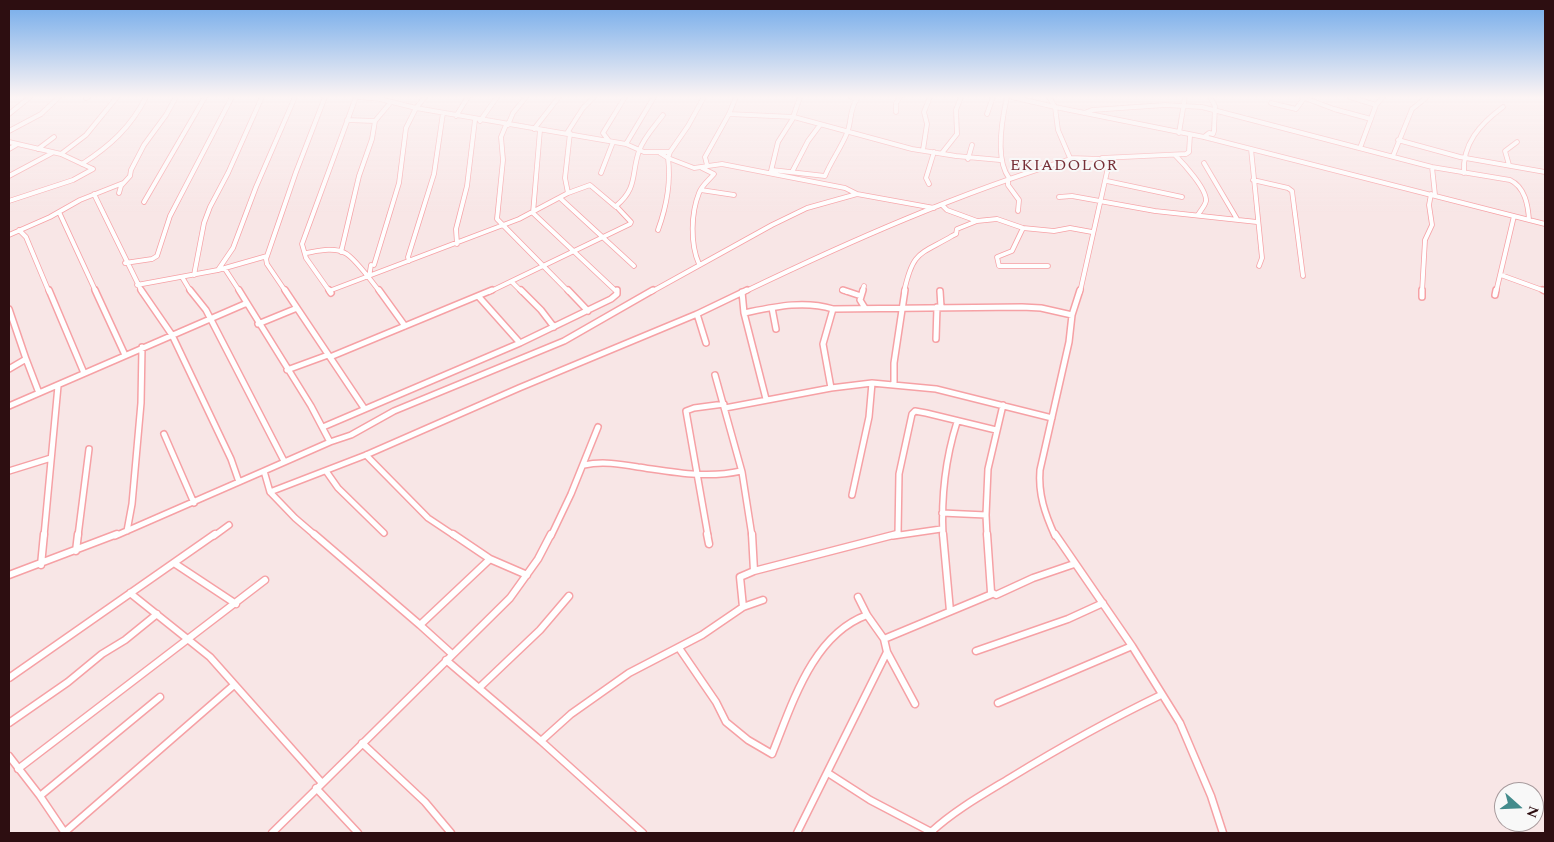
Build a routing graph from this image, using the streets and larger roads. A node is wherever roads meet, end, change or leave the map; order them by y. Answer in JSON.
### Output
{"nodes":[{"id":1,"x":85,"y":136,"type":"edge"},
{"id":2,"x":120,"y":136,"type":"edge"},
{"id":3,"x":150,"y":136,"type":"edge"},
{"id":4,"x":183,"y":136,"type":"edge"},
{"id":5,"x":211,"y":136,"type":"edge"},
{"id":6,"x":244,"y":136,"type":"edge"},
{"id":7,"x":277,"y":136,"type":"edge"},
{"id":8,"x":310,"y":136,"type":"edge"},
{"id":9,"x":341,"y":136,"type":"edge"},
{"id":10,"x":372,"y":136,"type":"edge"},
{"id":11,"x":405,"y":136,"type":"edge"},
{"id":12,"x":440,"y":136,"type":"edge"},
{"id":13,"x":472,"y":136,"type":"edge"},
{"id":14,"x":501,"y":136,"type":"edge"},
{"id":15,"x":537,"y":136,"type":"edge"},
{"id":16,"x":569,"y":136,"type":"edge"},
{"id":17,"x":587,"y":136,"type":"edge"},
{"id":18,"x":606,"y":136,"type":"edge"},
{"id":19,"x":631,"y":136,"type":"edge"},
{"id":20,"x":648,"y":136,"type":"edge"},
{"id":21,"x":681,"y":136,"type":"edge"},
{"id":22,"x":717,"y":136,"type":"edge"},
{"id":23,"x":781,"y":136,"type":"edge"},
{"id":24,"x":811,"y":136,"type":"edge"},
{"id":25,"x":846,"y":136,"type":"edge"},
{"id":26,"x":865,"y":136,"type":"edge"},
{"id":27,"x":925,"y":136,"type":"edge"},
{"id":28,"x":955,"y":136,"type":"edge"},
{"id":29,"x":1001,"y":136,"type":"edge"},
{"id":30,"x":1061,"y":136,"type":"edge"},
{"id":31,"x":1190,"y":136,"type":"edge"},
{"id":32,"x":1199,"y":136,"type":"edge"},
{"id":33,"x":1313,"y":136,"type":"edge"},
{"id":34,"x":1364,"y":136,"type":"edge"},
{"id":35,"x":1400,"y":136,"type":"edge"},
{"id":36,"x":1475,"y":136,"type":"edge"},
{"id":37,"x":54,"y":137,"type":"dead end"},
{"id":38,"x":1204,"y":137,"type":"joint"},
{"id":39,"x":597,"y":138,"type":"joint"},
{"id":40,"x":1398,"y":140,"type":"junction"},
{"id":41,"x":611,"y":141,"type":"junction"},
{"id":42,"x":9,"y":142,"type":"edge"},
{"id":43,"x":1517,"y":142,"type":"dead end"},
{"id":44,"x":626,"y":144,"type":"junction"},
{"id":45,"x":16,"y":145,"type":"junction"},
{"id":46,"x":972,"y":145,"type":"dead end"},
{"id":47,"x":1360,"y":148,"type":"junction"},
{"id":48,"x":38,"y":149,"type":"junction"},
{"id":49,"x":1251,"y":149,"type":"junction"},
{"id":50,"x":9,"y":150,"type":"edge"},
{"id":51,"x":639,"y":150,"type":"junction"},
{"id":52,"x":923,"y":150,"type":"junction"},
{"id":53,"x":53,"y":152,"type":"junction"},
{"id":54,"x":670,"y":152,"type":"junction"},
{"id":55,"x":934,"y":152,"type":"junction"},
{"id":56,"x":660,"y":153,"type":"junction"},
{"id":57,"x":61,"y":154,"type":"junction"},
{"id":58,"x":942,"y":154,"type":"junction"},
{"id":59,"x":1175,"y":155,"type":"junction"},
{"id":60,"x":1393,"y":156,"type":"junction"},
{"id":61,"x":1463,"y":157,"type":"junction"},
{"id":62,"x":668,"y":158,"type":"junction"},
{"id":63,"x":1100,"y":158,"type":"junction"},
{"id":64,"x":1115,"y":158,"type":"junction"},
{"id":65,"x":968,"y":159,"type":"junction"},
{"id":66,"x":1071,"y":159,"type":"junction"},
{"id":67,"x":1000,"y":160,"type":"junction"},
{"id":68,"x":1109,"y":163,"type":"junction"},
{"id":69,"x":1204,"y":163,"type":"dead end"},
{"id":70,"x":82,"y":164,"type":"junction"},
{"id":71,"x":707,"y":165,"type":"junction"},
{"id":72,"x":1509,"y":165,"type":"junction"},
{"id":73,"x":720,"y":166,"type":"dead end"},
{"id":74,"x":1432,"y":167,"type":"junction"},
{"id":75,"x":701,"y":168,"type":"junction"},
{"id":76,"x":772,"y":170,"type":"junction"},
{"id":77,"x":792,"y":172,"type":"junction"},
{"id":78,"x":1464,"y":172,"type":"junction"},
{"id":79,"x":1545,"y":172,"type":"edge"},
{"id":80,"x":601,"y":173,"type":"dead end"},
{"id":81,"x":713,"y":174,"type":"junction"},
{"id":82,"x":766,"y":174,"type":"junction"},
{"id":83,"x":9,"y":176,"type":"edge"},
{"id":84,"x":819,"y":177,"type":"junction"},
{"id":85,"x":1008,"y":178,"type":"junction"},
{"id":86,"x":1253,"y":180,"type":"junction"},
{"id":87,"x":1107,"y":181,"type":"junction"},
{"id":88,"x":824,"y":182,"type":"dead end"},
{"id":89,"x":123,"y":183,"type":"junction"},
{"id":90,"x":929,"y":184,"type":"dead end"},
{"id":91,"x":701,"y":190,"type":"junction"},
{"id":92,"x":119,"y":193,"type":"dead end"},
{"id":93,"x":568,"y":193,"type":"junction"},
{"id":94,"x":94,"y":194,"type":"junction"},
{"id":95,"x":856,"y":194,"type":"junction"},
{"id":96,"x":1433,"y":194,"type":"junction"},
{"id":97,"x":734,"y":195,"type":"dead end"},
{"id":98,"x":1058,"y":197,"type":"dead end"},
{"id":99,"x":1182,"y":197,"type":"dead end"},
{"id":100,"x":560,"y":198,"type":"junction"},
{"id":101,"x":9,"y":201,"type":"edge"},
{"id":102,"x":1101,"y":201,"type":"junction"},
{"id":103,"x":144,"y":202,"type":"dead end"},
{"id":104,"x":944,"y":206,"type":"junction"},
{"id":105,"x":616,"y":208,"type":"junction"},
{"id":106,"x":934,"y":208,"type":"junction"},
{"id":107,"x":1018,"y":211,"type":"dead end"},
{"id":108,"x":59,"y":212,"type":"junction"},
{"id":109,"x":533,"y":212,"type":"junction"},
{"id":110,"x":1198,"y":215,"type":"junction"},
{"id":111,"x":1514,"y":216,"type":"junction"},
{"id":112,"x":1237,"y":219,"type":"junction"},
{"id":113,"x":1529,"y":220,"type":"junction"},
{"id":114,"x":977,"y":221,"type":"junction"},
{"id":115,"x":1257,"y":222,"type":"junction"},
{"id":116,"x":1545,"y":224,"type":"edge"},
{"id":117,"x":502,"y":225,"type":"junction"},
{"id":118,"x":1023,"y":228,"type":"junction"},
{"id":119,"x":19,"y":230,"type":"junction"},
{"id":120,"x":658,"y":230,"type":"dead end"},
{"id":121,"x":1092,"y":232,"type":"junction"},
{"id":122,"x":9,"y":235,"type":"edge"},
{"id":123,"x":604,"y":236,"type":"junction"},
{"id":124,"x":457,"y":244,"type":"junction"},
{"id":125,"x":575,"y":251,"type":"junction"},
{"id":126,"x":306,"y":252,"type":"junction"},
{"id":127,"x":341,"y":252,"type":"junction"},
{"id":128,"x":267,"y":256,"type":"junction"},
{"id":129,"x":409,"y":261,"type":"junction"},
{"id":130,"x":125,"y":263,"type":"junction"},
{"id":131,"x":699,"y":264,"type":"junction"},
{"id":132,"x":545,"y":266,"type":"junction"},
{"id":133,"x":634,"y":266,"type":"dead end"},
{"id":134,"x":1048,"y":266,"type":"dead end"},
{"id":135,"x":1259,"y":266,"type":"dead end"},
{"id":136,"x":225,"y":269,"type":"junction"},
{"id":137,"x":218,"y":270,"type":"junction"},
{"id":138,"x":194,"y":275,"type":"junction"},
{"id":139,"x":1500,"y":275,"type":"junction"},
{"id":140,"x":1303,"y":276,"type":"dead end"},
{"id":141,"x":182,"y":277,"type":"junction"},
{"id":142,"x":369,"y":277,"type":"junction"},
{"id":143,"x":512,"y":282,"type":"junction"},
{"id":144,"x":137,"y":285,"type":"junction"},
{"id":145,"x":864,"y":286,"type":"dead end"},
{"id":146,"x":842,"y":290,"type":"dead end"},
{"id":147,"x":940,"y":291,"type":"dead end"},
{"id":148,"x":1545,"y":291,"type":"edge"},
{"id":149,"x":742,"y":292,"type":"junction"},
{"id":150,"x":1495,"y":295,"type":"dead end"},
{"id":151,"x":862,"y":296,"type":"junction"},
{"id":152,"x":479,"y":297,"type":"junction"},
{"id":153,"x":1422,"y":297,"type":"dead end"},
{"id":154,"x":247,"y":303,"type":"junction"},
{"id":155,"x":901,"y":307,"type":"junction"},
{"id":156,"x":939,"y":307,"type":"junction"},
{"id":157,"x":296,"y":308,"type":"junction"},
{"id":158,"x":772,"y":308,"type":"junction"},
{"id":159,"x":865,"y":308,"type":"junction"},
{"id":160,"x":9,"y":309,"type":"edge"},
{"id":161,"x":833,"y":309,"type":"junction"},
{"id":162,"x":588,"y":310,"type":"junction"},
{"id":163,"x":697,"y":314,"type":"junction"},
{"id":164,"x":744,"y":314,"type":"junction"},
{"id":165,"x":1072,"y":315,"type":"junction"},
{"id":166,"x":210,"y":320,"type":"junction"},
{"id":167,"x":258,"y":324,"type":"junction"},
{"id":168,"x":405,"y":326,"type":"junction"},
{"id":169,"x":554,"y":327,"type":"junction"},
{"id":170,"x":776,"y":329,"type":"dead end"},
{"id":171,"x":172,"y":335,"type":"junction"},
{"id":172,"x":936,"y":339,"type":"dead end"},
{"id":173,"x":520,"y":343,"type":"junction"},
{"id":174,"x":706,"y":343,"type":"dead end"},
{"id":175,"x":142,"y":347,"type":"junction"},
{"id":176,"x":125,"y":355,"type":"junction"},
{"id":177,"x":329,"y":356,"type":"junction"},
{"id":178,"x":26,"y":359,"type":"junction"},
{"id":179,"x":9,"y":369,"type":"edge"},
{"id":180,"x":287,"y":370,"type":"junction"},
{"id":181,"x":84,"y":373,"type":"junction"},
{"id":182,"x":716,"y":375,"type":"dead end"},
{"id":183,"x":872,"y":383,"type":"junction"},
{"id":184,"x":894,"y":384,"type":"junction"},
{"id":185,"x":58,"y":386,"type":"junction"},
{"id":186,"x":831,"y":388,"type":"junction"},
{"id":187,"x":39,"y":393,"type":"junction"},
{"id":188,"x":766,"y":399,"type":"junction"},
{"id":189,"x":1003,"y":405,"type":"junction"},
{"id":190,"x":9,"y":406,"type":"edge"},
{"id":191,"x":725,"y":406,"type":"junction"},
{"id":192,"x":364,"y":408,"type":"junction"},
{"id":193,"x":1052,"y":418,"type":"junction"},
{"id":194,"x":957,"y":422,"type":"junction"},
{"id":195,"x":323,"y":427,"type":"junction"},
{"id":196,"x":598,"y":427,"type":"dead end"},
{"id":197,"x":996,"y":430,"type":"junction"},
{"id":198,"x":164,"y":434,"type":"dead end"},
{"id":199,"x":330,"y":442,"type":"junction"},
{"id":200,"x":90,"y":449,"type":"dead end"},
{"id":201,"x":366,"y":455,"type":"junction"},
{"id":202,"x":51,"y":458,"type":"junction"},
{"id":203,"x":284,"y":461,"type":"junction"},
{"id":204,"x":584,"y":464,"type":"junction"},
{"id":205,"x":9,"y":471,"type":"edge"},
{"id":206,"x":264,"y":471,"type":"junction"},
{"id":207,"x":326,"y":471,"type":"junction"},
{"id":208,"x":741,"y":471,"type":"junction"},
{"id":209,"x":697,"y":476,"type":"junction"},
{"id":210,"x":239,"y":482,"type":"junction"},
{"id":211,"x":270,"y":492,"type":"junction"},
{"id":212,"x":852,"y":495,"type":"dead end"},
{"id":213,"x":194,"y":503,"type":"junction"},
{"id":214,"x":942,"y":513,"type":"junction"},
{"id":215,"x":986,"y":515,"type":"junction"},
{"id":216,"x":228,"y":525,"type":"dead end"},
{"id":217,"x":941,"y":529,"type":"junction"},
{"id":218,"x":127,"y":531,"type":"junction"},
{"id":219,"x":384,"y":533,"type":"dead end"},
{"id":220,"x":898,"y":534,"type":"junction"},
{"id":221,"x":709,"y":544,"type":"dead end"},
{"id":222,"x":76,"y":551,"type":"junction"},
{"id":223,"x":490,"y":560,"type":"junction"},
{"id":224,"x":174,"y":563,"type":"junction"},
{"id":225,"x":1074,"y":564,"type":"junction"},
{"id":226,"x":41,"y":565,"type":"junction"},
{"id":227,"x":754,"y":571,"type":"junction"},
{"id":228,"x":9,"y":575,"type":"edge"},
{"id":229,"x":526,"y":575,"type":"junction"},
{"id":230,"x":265,"y":580,"type":"dead end"},
{"id":231,"x":130,"y":594,"type":"junction"},
{"id":232,"x":992,"y":594,"type":"junction"},
{"id":233,"x":568,"y":596,"type":"dead end"},
{"id":234,"x":858,"y":597,"type":"dead end"},
{"id":235,"x":763,"y":600,"type":"dead end"},
{"id":236,"x":1103,"y":603,"type":"junction"},
{"id":237,"x":236,"y":604,"type":"junction"},
{"id":238,"x":743,"y":607,"type":"junction"},
{"id":239,"x":950,"y":612,"type":"junction"},
{"id":240,"x":157,"y":614,"type":"junction"},
{"id":241,"x":867,"y":614,"type":"junction"},
{"id":242,"x":420,"y":625,"type":"junction"},
{"id":243,"x":189,"y":640,"type":"junction"},
{"id":244,"x":884,"y":640,"type":"junction"},
{"id":245,"x":1132,"y":646,"type":"junction"},
{"id":246,"x":679,"y":648,"type":"junction"},
{"id":247,"x":976,"y":651,"type":"dead end"},
{"id":248,"x":887,"y":652,"type":"junction"},
{"id":249,"x":452,"y":654,"type":"junction"},
{"id":250,"x":446,"y":660,"type":"junction"},
{"id":251,"x":9,"y":678,"type":"edge"},
{"id":252,"x":234,"y":685,"type":"junction"},
{"id":253,"x":479,"y":688,"type":"junction"},
{"id":254,"x":1160,"y":695,"type":"junction"},
{"id":255,"x":160,"y":696,"type":"dead end"},
{"id":256,"x":998,"y":702,"type":"dead end"},
{"id":257,"x":916,"y":704,"type":"dead end"},
{"id":258,"x":9,"y":723,"type":"edge"},
{"id":259,"x":541,"y":741,"type":"junction"},
{"id":260,"x":362,"y":743,"type":"junction"},
{"id":261,"x":9,"y":756,"type":"edge"},
{"id":262,"x":18,"y":770,"type":"junction"},
{"id":263,"x":828,"y":773,"type":"junction"},
{"id":264,"x":319,"y":786,"type":"junction"},
{"id":265,"x":40,"y":796,"type":"junction"},
{"id":266,"x":65,"y":833,"type":"edge"},
{"id":267,"x":272,"y":833,"type":"edge"},
{"id":268,"x":358,"y":833,"type":"edge"},
{"id":269,"x":451,"y":833,"type":"edge"},
{"id":270,"x":643,"y":833,"type":"edge"},
{"id":271,"x":797,"y":833,"type":"edge"},
{"id":272,"x":932,"y":833,"type":"edge"},
{"id":273,"x":1223,"y":833,"type":"edge"}],
"edges":[{"from":1,"to":57,"type":"street"},
{"from":2,"to":70,"type":"street"},
{"from":3,"to":89,"type":"street"},
{"from":4,"to":103,"type":"street"},
{"from":5,"to":130,"type":"street"},
{"from":6,"to":138,"type":"street"},
{"from":7,"to":137,"type":"street"},
{"from":8,"to":128,"type":"street"},
{"from":9,"to":126,"type":"street"},
{"from":10,"to":127,"type":"street"},
{"from":11,"to":142,"type":"street"},
{"from":12,"to":129,"type":"street"},
{"from":13,"to":124,"type":"street"},
{"from":14,"to":117,"type":"street"},
{"from":15,"to":109,"type":"street"},
{"from":16,"to":93,"type":"street"},
{"from":17,"to":39,"type":"street"},
{"from":18,"to":41,"type":"street"},
{"from":19,"to":44,"type":"street"},
{"from":20,"to":51,"type":"street"},
{"from":21,"to":54,"type":"street"},
{"from":22,"to":71,"type":"street"},
{"from":23,"to":76,"type":"street"},
{"from":24,"to":77,"type":"street"},
{"from":25,"to":84,"type":"street"},
{"from":26,"to":52,"type":"street"},
{"from":27,"to":52,"type":"street"},
{"from":28,"to":58,"type":"street"},
{"from":29,"to":67,"type":"street"},
{"from":30,"to":66,"type":"street"},
{"from":31,"to":59,"type":"street"},
{"from":32,"to":38,"type":"street"},
{"from":33,"to":47,"type":"street"},
{"from":34,"to":47,"type":"street"},
{"from":35,"to":40,"type":"street"},
{"from":36,"to":61,"type":"street"},
{"from":37,"to":48,"type":"street"},
{"from":38,"to":49,"type":"street"},
{"from":39,"to":41,"type":"street"},
{"from":40,"to":60,"type":"street"},
{"from":40,"to":61,"type":"street"},
{"from":41,"to":44,"type":"street"},
{"from":41,"to":80,"type":"street"},
{"from":42,"to":45,"type":"street"},
{"from":43,"to":72,"type":"street"},
{"from":44,"to":51,"type":"street"},
{"from":45,"to":48,"type":"street"},
{"from":45,"to":50,"type":"street"},
{"from":46,"to":65,"type":"street"},
{"from":47,"to":60,"type":"street"},
{"from":48,"to":53,"type":"street"},
{"from":49,"to":86,"type":"street"},
{"from":49,"to":96,"type":"street"},
{"from":51,"to":56,"type":"street"},
{"from":51,"to":105,"type":"street"},
{"from":52,"to":55,"type":"street"},
{"from":53,"to":57,"type":"street"},
{"from":53,"to":83,"type":"street"},
{"from":54,"to":56,"type":"street"},
{"from":54,"to":62,"type":"street"},
{"from":55,"to":58,"type":"street"},
{"from":55,"to":90,"type":"street"},
{"from":56,"to":62,"type":"street"},
{"from":57,"to":70,"type":"street"},
{"from":58,"to":65,"type":"street"},
{"from":59,"to":64,"type":"street"},
{"from":59,"to":110,"type":"street"},
{"from":60,"to":74,"type":"street"},
{"from":61,"to":72,"type":"street"},
{"from":61,"to":78,"type":"street"},
{"from":62,"to":75,"type":"street"},
{"from":62,"to":120,"type":"street"},
{"from":63,"to":64,"type":"street"},
{"from":63,"to":66,"type":"street"},
{"from":63,"to":68,"type":"street"},
{"from":64,"to":68,"type":"street"},
{"from":65,"to":67,"type":"street"},
{"from":66,"to":85,"type":"street"},
{"from":67,"to":85,"type":"street"},
{"from":68,"to":87,"type":"street"},
{"from":69,"to":112,"type":"street"},
{"from":70,"to":101,"type":"street"},
{"from":71,"to":75,"type":"street"},
{"from":71,"to":82,"type":"street"},
{"from":72,"to":79,"type":"street"},
{"from":73,"to":81,"type":"street"},
{"from":74,"to":78,"type":"street"},
{"from":74,"to":96,"type":"street"},
{"from":75,"to":81,"type":"street"},
{"from":76,"to":77,"type":"street"},
{"from":76,"to":82,"type":"street"},
{"from":77,"to":84,"type":"street"},
{"from":78,"to":113,"type":"street"},
{"from":81,"to":91,"type":"street"},
{"from":82,"to":95,"type":"street"},
{"from":84,"to":88,"type":"street"},
{"from":85,"to":104,"type":"street"},
{"from":85,"to":107,"type":"street"},
{"from":86,"to":115,"type":"street"},
{"from":86,"to":140,"type":"street"},
{"from":87,"to":99,"type":"street"},
{"from":87,"to":102,"type":"street"},
{"from":89,"to":92,"type":"street"},
{"from":89,"to":94,"type":"street"},
{"from":91,"to":97,"type":"street"},
{"from":91,"to":131,"type":"street"},
{"from":93,"to":100,"type":"street"},
{"from":93,"to":105,"type":"street"},
{"from":94,"to":108,"type":"street"},
{"from":94,"to":130,"type":"street"},
{"from":95,"to":106,"type":"street"},
{"from":95,"to":131,"type":"street"},
{"from":96,"to":111,"type":"street"},
{"from":96,"to":153,"type":"street"},
{"from":98,"to":102,"type":"street"},
{"from":100,"to":109,"type":"street"},
{"from":100,"to":123,"type":"street"},
{"from":102,"to":110,"type":"street"},
{"from":102,"to":121,"type":"street"},
{"from":104,"to":106,"type":"street"},
{"from":104,"to":114,"type":"street"},
{"from":105,"to":123,"type":"street"},
{"from":106,"to":149,"type":"street"},
{"from":108,"to":119,"type":"street"},
{"from":108,"to":176,"type":"street"},
{"from":109,"to":117,"type":"street"},
{"from":109,"to":125,"type":"street"},
{"from":110,"to":112,"type":"street"},
{"from":111,"to":113,"type":"street"},
{"from":111,"to":139,"type":"street"},
{"from":112,"to":115,"type":"street"},
{"from":113,"to":116,"type":"street"},
{"from":114,"to":118,"type":"street"},
{"from":114,"to":155,"type":"street"},
{"from":115,"to":135,"type":"street"},
{"from":117,"to":124,"type":"street"},
{"from":117,"to":132,"type":"street"},
{"from":118,"to":121,"type":"street"},
{"from":118,"to":134,"type":"street"},
{"from":119,"to":122,"type":"street"},
{"from":119,"to":181,"type":"street"},
{"from":121,"to":165,"type":"street"},
{"from":123,"to":125,"type":"street"},
{"from":123,"to":133,"type":"street"},
{"from":124,"to":129,"type":"street"},
{"from":125,"to":132,"type":"street"},
{"from":125,"to":162,"type":"street"},
{"from":126,"to":127,"type":"street"},
{"from":126,"to":142,"type":"street"},
{"from":127,"to":142,"type":"street"},
{"from":128,"to":136,"type":"street"},
{"from":128,"to":157,"type":"street"},
{"from":129,"to":142,"type":"street"},
{"from":130,"to":144,"type":"street"},
{"from":131,"to":199,"type":"street"},
{"from":132,"to":143,"type":"street"},
{"from":132,"to":162,"type":"street"},
{"from":136,"to":137,"type":"street"},
{"from":136,"to":154,"type":"street"},
{"from":137,"to":138,"type":"street"},
{"from":138,"to":141,"type":"street"},
{"from":139,"to":148,"type":"street"},
{"from":139,"to":150,"type":"street"},
{"from":141,"to":144,"type":"street"},
{"from":141,"to":166,"type":"street"},
{"from":142,"to":168,"type":"street"},
{"from":143,"to":152,"type":"street"},
{"from":143,"to":169,"type":"street"},
{"from":144,"to":171,"type":"street"},
{"from":145,"to":151,"type":"street"},
{"from":146,"to":151,"type":"street"},
{"from":147,"to":156,"type":"street"},
{"from":149,"to":163,"type":"street"},
{"from":149,"to":164,"type":"street"},
{"from":151,"to":159,"type":"street"},
{"from":152,"to":168,"type":"street"},
{"from":152,"to":173,"type":"street"},
{"from":154,"to":166,"type":"street"},
{"from":154,"to":167,"type":"street"},
{"from":155,"to":156,"type":"street"},
{"from":155,"to":159,"type":"street"},
{"from":155,"to":184,"type":"street"},
{"from":156,"to":165,"type":"street"},
{"from":156,"to":172,"type":"street"},
{"from":157,"to":167,"type":"street"},
{"from":157,"to":177,"type":"street"},
{"from":158,"to":161,"type":"street"},
{"from":158,"to":164,"type":"street"},
{"from":158,"to":170,"type":"street"},
{"from":159,"to":161,"type":"street"},
{"from":160,"to":178,"type":"street"},
{"from":161,"to":186,"type":"street"},
{"from":162,"to":169,"type":"street"},
{"from":163,"to":174,"type":"street"},
{"from":163,"to":201,"type":"street"},
{"from":164,"to":188,"type":"street"},
{"from":165,"to":193,"type":"street"},
{"from":166,"to":171,"type":"street"},
{"from":166,"to":203,"type":"street"},
{"from":167,"to":180,"type":"street"},
{"from":168,"to":177,"type":"street"},
{"from":169,"to":173,"type":"street"},
{"from":171,"to":175,"type":"street"},
{"from":171,"to":210,"type":"street"},
{"from":173,"to":192,"type":"street"},
{"from":175,"to":176,"type":"street"},
{"from":175,"to":218,"type":"street"},
{"from":176,"to":181,"type":"street"},
{"from":177,"to":180,"type":"street"},
{"from":177,"to":192,"type":"street"},
{"from":178,"to":179,"type":"street"},
{"from":178,"to":187,"type":"street"},
{"from":180,"to":195,"type":"street"},
{"from":181,"to":185,"type":"street"},
{"from":182,"to":191,"type":"street"},
{"from":183,"to":184,"type":"street"},
{"from":183,"to":186,"type":"street"},
{"from":183,"to":212,"type":"street"},
{"from":184,"to":189,"type":"street"},
{"from":185,"to":187,"type":"street"},
{"from":185,"to":202,"type":"street"},
{"from":186,"to":188,"type":"street"},
{"from":187,"to":190,"type":"street"},
{"from":188,"to":191,"type":"street"},
{"from":189,"to":193,"type":"street"},
{"from":189,"to":197,"type":"street"},
{"from":191,"to":208,"type":"street"},
{"from":191,"to":209,"type":"street"},
{"from":192,"to":195,"type":"street"},
{"from":193,"to":225,"type":"street"},
{"from":194,"to":197,"type":"street"},
{"from":194,"to":214,"type":"street"},
{"from":194,"to":220,"type":"street"},
{"from":195,"to":199,"type":"street"},
{"from":196,"to":204,"type":"street"},
{"from":197,"to":215,"type":"street"},
{"from":198,"to":213,"type":"street"},
{"from":199,"to":203,"type":"street"},
{"from":200,"to":222,"type":"street"},
{"from":201,"to":207,"type":"street"},
{"from":201,"to":223,"type":"street"},
{"from":202,"to":205,"type":"street"},
{"from":202,"to":226,"type":"street"},
{"from":203,"to":206,"type":"street"},
{"from":204,"to":209,"type":"street"},
{"from":204,"to":229,"type":"street"},
{"from":206,"to":210,"type":"street"},
{"from":206,"to":211,"type":"street"},
{"from":207,"to":211,"type":"street"},
{"from":207,"to":219,"type":"street"},
{"from":208,"to":209,"type":"street"},
{"from":208,"to":227,"type":"street"},
{"from":209,"to":221,"type":"street"},
{"from":210,"to":213,"type":"street"},
{"from":211,"to":242,"type":"street"},
{"from":213,"to":218,"type":"street"},
{"from":214,"to":215,"type":"street"},
{"from":214,"to":217,"type":"street"},
{"from":215,"to":232,"type":"street"},
{"from":216,"to":224,"type":"street"},
{"from":217,"to":220,"type":"street"},
{"from":217,"to":239,"type":"street"},
{"from":218,"to":222,"type":"street"},
{"from":220,"to":227,"type":"street"},
{"from":222,"to":226,"type":"street"},
{"from":223,"to":229,"type":"street"},
{"from":223,"to":242,"type":"street"},
{"from":224,"to":231,"type":"street"},
{"from":224,"to":237,"type":"street"},
{"from":225,"to":232,"type":"street"},
{"from":225,"to":236,"type":"street"},
{"from":226,"to":228,"type":"street"},
{"from":227,"to":238,"type":"street"},
{"from":229,"to":249,"type":"street"},
{"from":230,"to":237,"type":"street"},
{"from":231,"to":240,"type":"street"},
{"from":231,"to":251,"type":"street"},
{"from":232,"to":239,"type":"street"},
{"from":233,"to":253,"type":"street"},
{"from":234,"to":241,"type":"street"},
{"from":235,"to":238,"type":"street"},
{"from":236,"to":245,"type":"street"},
{"from":236,"to":247,"type":"street"},
{"from":237,"to":243,"type":"street"},
{"from":238,"to":246,"type":"street"},
{"from":239,"to":244,"type":"street"},
{"from":240,"to":243,"type":"street"},
{"from":240,"to":258,"type":"street"},
{"from":241,"to":244,"type":"street"},
{"from":241,"to":246,"type":"street"},
{"from":242,"to":249,"type":"street"},
{"from":243,"to":252,"type":"street"},
{"from":243,"to":262,"type":"street"},
{"from":244,"to":248,"type":"street"},
{"from":245,"to":254,"type":"street"},
{"from":245,"to":256,"type":"street"},
{"from":246,"to":259,"type":"street"},
{"from":248,"to":257,"type":"street"},
{"from":248,"to":263,"type":"street"},
{"from":249,"to":250,"type":"street"},
{"from":250,"to":253,"type":"street"},
{"from":250,"to":260,"type":"street"},
{"from":252,"to":264,"type":"street"},
{"from":252,"to":266,"type":"street"},
{"from":253,"to":259,"type":"street"},
{"from":254,"to":272,"type":"street"},
{"from":254,"to":273,"type":"street"},
{"from":255,"to":265,"type":"street"},
{"from":259,"to":270,"type":"street"},
{"from":260,"to":264,"type":"street"},
{"from":260,"to":269,"type":"street"},
{"from":261,"to":262,"type":"street"},
{"from":262,"to":265,"type":"street"},
{"from":263,"to":271,"type":"street"},
{"from":263,"to":272,"type":"street"},
{"from":264,"to":267,"type":"street"},
{"from":264,"to":268,"type":"street"},
{"from":265,"to":266,"type":"street"}]}
